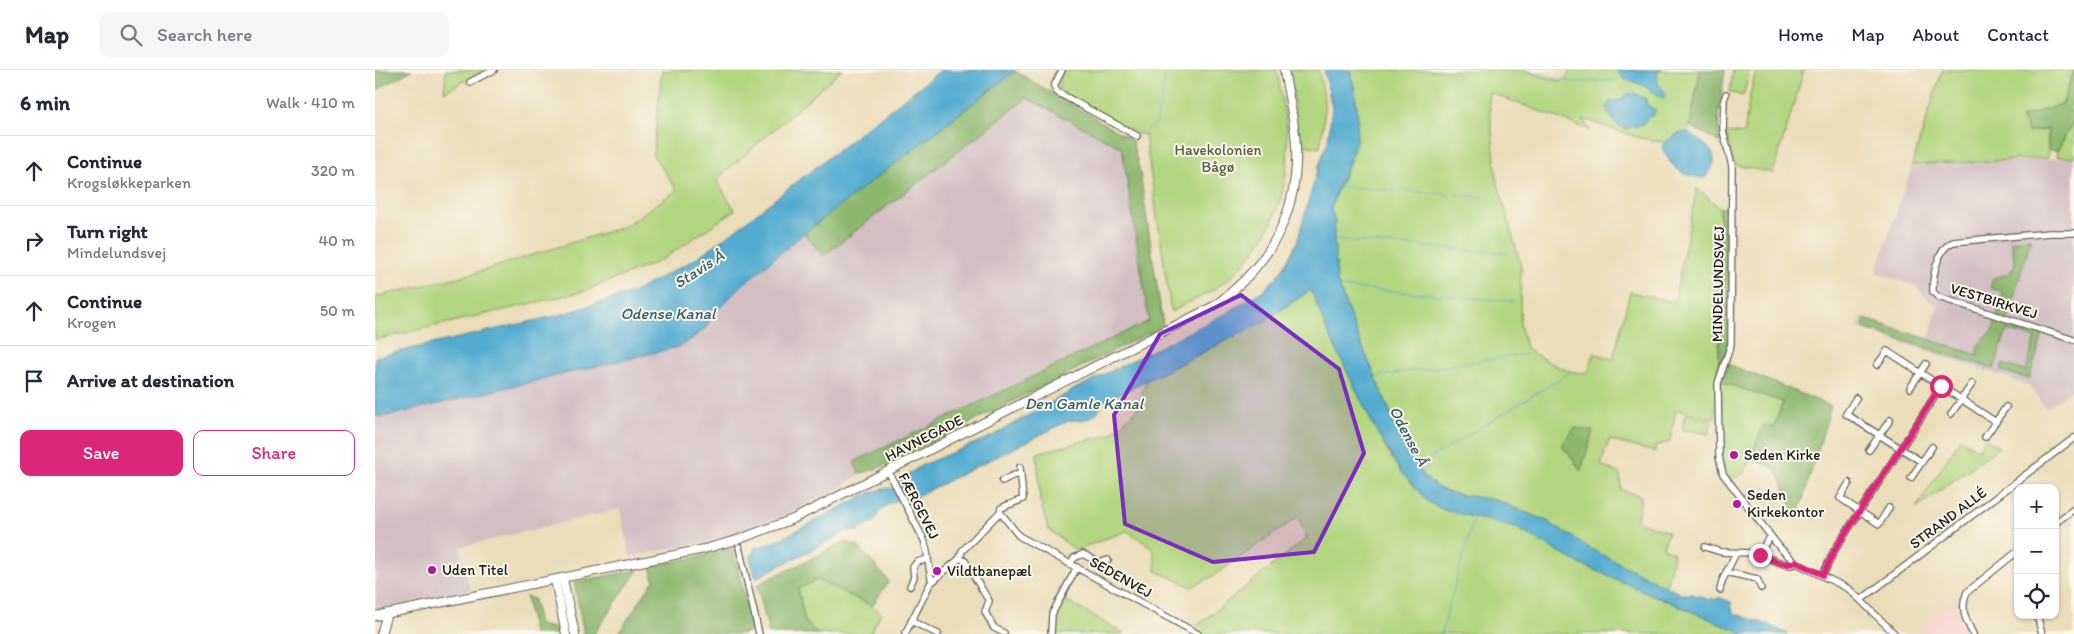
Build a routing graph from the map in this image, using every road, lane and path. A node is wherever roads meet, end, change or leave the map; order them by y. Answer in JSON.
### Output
{"nodes":[{"id":1,"x":493,"y":70,"type":"edge"},
{"id":2,"x":1062,"y":70,"type":"edge"},
{"id":3,"x":1284,"y":70,"type":"edge"},
{"id":4,"x":470,"y":82,"type":"dead end"},
{"id":5,"x":1726,"y":94,"type":"dead end"},
{"id":6,"x":1137,"y":136,"type":"dead end"},
{"id":7,"x":2074,"y":233,"type":"edge"},
{"id":8,"x":2074,"y":340,"type":"edge"},
{"id":9,"x":1926,"y":364,"type":"dead end"},
{"id":10,"x":1877,"y":365,"type":"dead end"},
{"id":11,"x":1920,"y":374,"type":"junction"},
{"id":12,"x":1972,"y":384,"type":"dead end"},
{"id":13,"x":1941,"y":386,"type":"junction"},
{"id":14,"x":1910,"y":388,"type":"dead end"},
{"id":15,"x":1856,"y":398,"type":"dead end"},
{"id":16,"x":1961,"y":399,"type":"junction"},
{"id":17,"x":2006,"y":407,"type":"dead end"},
{"id":18,"x":1951,"y":414,"type":"dead end"},
{"id":19,"x":1890,"y":420,"type":"dead end"},
{"id":20,"x":1996,"y":422,"type":"junction"},
{"id":21,"x":1879,"y":436,"type":"junction"},
{"id":22,"x":1985,"y":437,"type":"dead end"},
{"id":23,"x":2074,"y":438,"type":"edge"},
{"id":24,"x":1932,"y":447,"type":"dead end"},
{"id":25,"x":1900,"y":449,"type":"junction"},
{"id":26,"x":1869,"y":450,"type":"dead end"},
{"id":27,"x":1922,"y":462,"type":"junction"},
{"id":28,"x":1020,"y":466,"type":"dead end"},
{"id":29,"x":888,"y":472,"type":"junction"},
{"id":30,"x":1021,"y":475,"type":"junction"},
{"id":31,"x":1911,"y":478,"type":"dead end"},
{"id":32,"x":1002,"y":481,"type":"dead end"},
{"id":33,"x":1849,"y":483,"type":"dead end"},
{"id":34,"x":1889,"y":508,"type":"dead end"},
{"id":35,"x":2074,"y":510,"type":"edge"},
{"id":36,"x":1000,"y":512,"type":"junction"},
{"id":37,"x":1859,"y":512,"type":"junction"},
{"id":38,"x":2059,"y":520,"type":"edge"},
{"id":39,"x":1771,"y":537,"type":"junction"},
{"id":40,"x":739,"y":547,"type":"dead end"},
{"id":41,"x":1705,"y":547,"type":"dead end"},
{"id":42,"x":1736,"y":553,"type":"junction"},
{"id":43,"x":2014,"y":554,"type":"edge"},
{"id":44,"x":1760,"y":555,"type":"junction"},
{"id":45,"x":960,"y":558,"type":"junction"},
{"id":46,"x":928,"y":559,"type":"junction"},
{"id":47,"x":1108,"y":560,"type":"dead end"},
{"id":48,"x":1796,"y":562,"type":"junction"},
{"id":49,"x":1070,"y":564,"type":"junction"},
{"id":50,"x":1077,"y":567,"type":"junction"},
{"id":51,"x":1726,"y":572,"type":"junction"},
{"id":52,"x":1823,"y":575,"type":"junction"},
{"id":53,"x":563,"y":579,"type":"junction"},
{"id":54,"x":555,"y":580,"type":"junction"},
{"id":55,"x":932,"y":582,"type":"junction"},
{"id":56,"x":909,"y":586,"type":"dead end"},
{"id":57,"x":1761,"y":588,"type":"dead end"},
{"id":58,"x":1720,"y":590,"type":"dead end"},
{"id":59,"x":1862,"y":599,"type":"junction"},
{"id":60,"x":387,"y":613,"type":"junction"},
{"id":61,"x":375,"y":616,"type":"edge"},
{"id":62,"x":2038,"y":619,"type":"edge"},
{"id":63,"x":911,"y":621,"type":"junction"},
{"id":64,"x":1004,"y":633,"type":"edge"},
{"id":65,"x":381,"y":634,"type":"edge"},
{"id":66,"x":566,"y":634,"type":"edge"},
{"id":67,"x":575,"y":634,"type":"edge"},
{"id":68,"x":759,"y":634,"type":"edge"},
{"id":69,"x":905,"y":634,"type":"edge"},
{"id":70,"x":938,"y":634,"type":"edge"},
{"id":71,"x":1051,"y":634,"type":"edge"},
{"id":72,"x":1198,"y":634,"type":"edge"},
{"id":73,"x":1895,"y":634,"type":"edge"},
{"id":74,"x":1973,"y":634,"type":"edge"},
{"id":75,"x":2042,"y":634,"type":"edge"}],
"edges":[{"from":1,"to":4,"type":"street"},
{"from":2,"to":6,"type":"street"},
{"from":3,"to":29,"type":"street","name":"HAVNEGADE"},
{"from":5,"to":39,"type":"street","name":"MINDELUNDSVEJ"},
{"from":7,"to":8,"type":"street","name":"VESTBIRKVEJ"},
{"from":9,"to":11,"type":"street"},
{"from":10,"to":11,"type":"street"},
{"from":11,"to":13,"type":"street"},
{"from":11,"to":14,"type":"street"},
{"from":12,"to":16,"type":"street"},
{"from":13,"to":16,"type":"street"},
{"from":13,"to":25,"type":"street"},
{"from":15,"to":21,"type":"street"},
{"from":16,"to":18,"type":"street"},
{"from":16,"to":20,"type":"street"},
{"from":17,"to":20,"type":"street"},
{"from":19,"to":21,"type":"street"},
{"from":20,"to":22,"type":"street"},
{"from":21,"to":25,"type":"street"},
{"from":21,"to":26,"type":"street"},
{"from":23,"to":59,"type":"street","name":"STRAND ALLÉ"},
{"from":24,"to":27,"type":"street"},
{"from":25,"to":27,"type":"street"},
{"from":25,"to":37,"type":"street"},
{"from":27,"to":31,"type":"street"},
{"from":28,"to":30,"type":"street"},
{"from":29,"to":46,"type":"street","name":"FÆRGEVEJ"},
{"from":29,"to":53,"type":"street","name":"HAVNEGADE"},
{"from":30,"to":32,"type":"street"},
{"from":30,"to":36,"type":"street"},
{"from":33,"to":37,"type":"street"},
{"from":34,"to":37,"type":"street"},
{"from":35,"to":38,"type":"street"},
{"from":36,"to":45,"type":"street"},
{"from":36,"to":49,"type":"street"},
{"from":37,"to":52,"type":"street"},
{"from":39,"to":44,"type":"street"},
{"from":39,"to":48,"type":"street","name":"MINDELUNDSVEJ"},
{"from":40,"to":68,"type":"street"},
{"from":41,"to":42,"type":"street"},
{"from":42,"to":44,"type":"street"},
{"from":42,"to":51,"type":"street"},
{"from":43,"to":74,"type":"street"},
{"from":44,"to":48,"type":"street"},
{"from":45,"to":55,"type":"street"},
{"from":45,"to":64,"type":"street"},
{"from":46,"to":55,"type":"street","name":"FÆRGEVEJ"},
{"from":46,"to":56,"type":"street"},
{"from":47,"to":49,"type":"street","name":"SEDENVEJ"},
{"from":48,"to":52,"type":"street","name":"MINDELUNDSVEJ"},
{"from":49,"to":50,"type":"street","name":"SEDENVEJ"},
{"from":50,"to":71,"type":"street"},
{"from":50,"to":72,"type":"street","name":"SEDENVEJ"},
{"from":51,"to":57,"type":"street"},
{"from":51,"to":58,"type":"street"},
{"from":52,"to":59,"type":"street","name":"MINDELUNDSVEJ"},
{"from":53,"to":54,"type":"street","name":"HAVNEGADE"},
{"from":53,"to":67,"type":"street"},
{"from":54,"to":60,"type":"street","name":"HAVNEGADE"},
{"from":54,"to":66,"type":"street"},
{"from":55,"to":63,"type":"street"},
{"from":59,"to":73,"type":"street","name":"MINDELUNDSVEJ"},
{"from":60,"to":61,"type":"street","name":"HAVNEGADE"},
{"from":60,"to":65,"type":"street"},
{"from":62,"to":75,"type":"street"},
{"from":63,"to":69,"type":"street"},
{"from":63,"to":70,"type":"street"}]}
